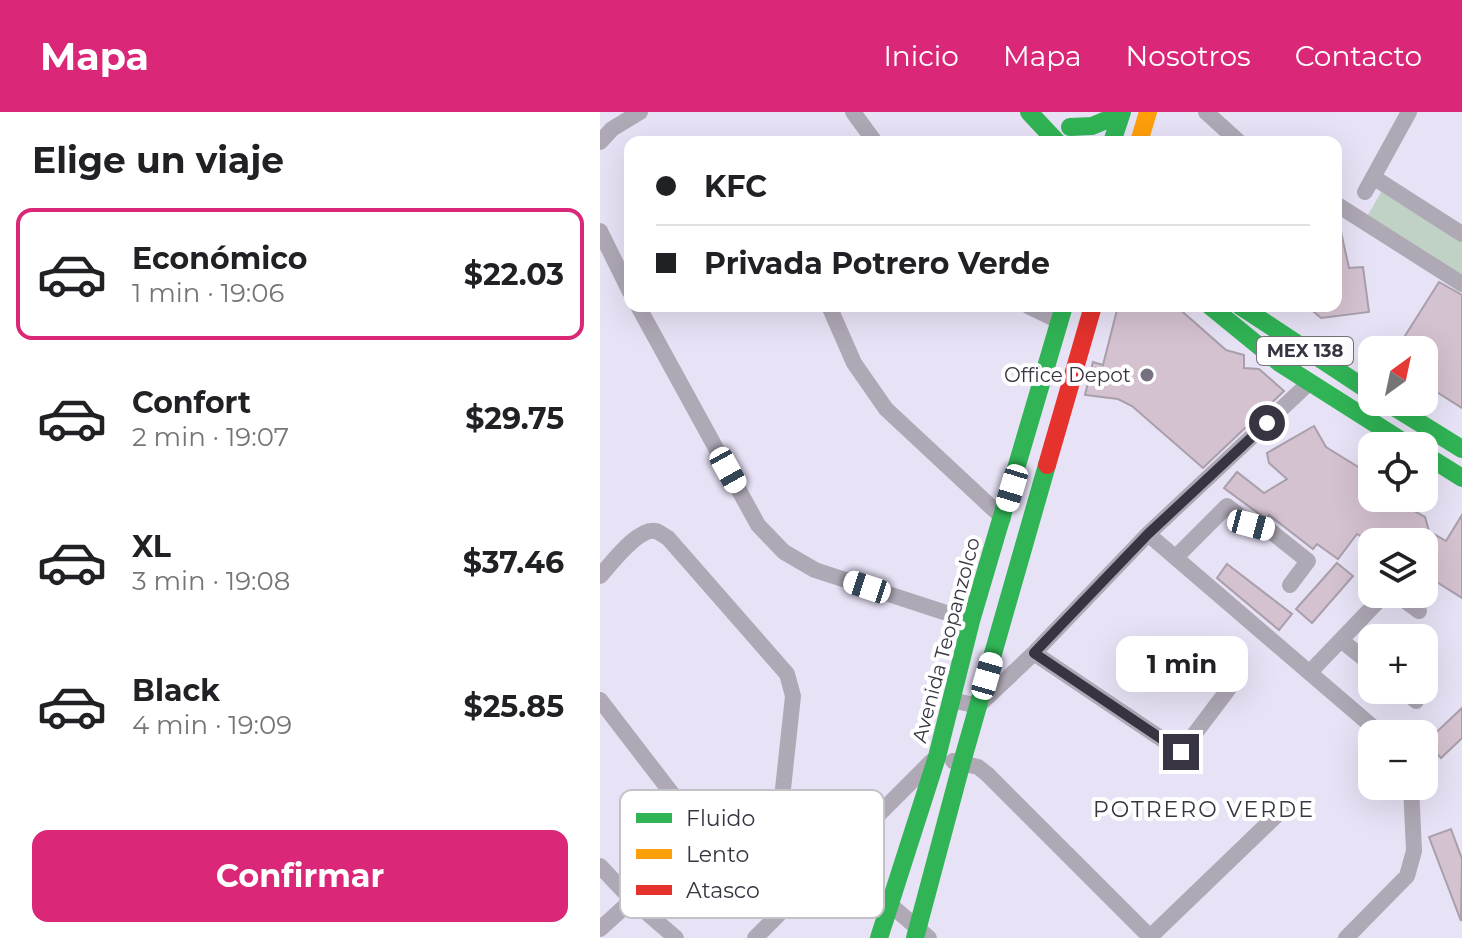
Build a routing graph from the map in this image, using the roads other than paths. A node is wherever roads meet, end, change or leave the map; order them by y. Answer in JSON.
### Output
{"nodes":[{"id":1,"x":640,"y":112,"type":"edge"},
{"id":2,"x":853,"y":112,"type":"edge"},
{"id":3,"x":1029,"y":112,"type":"edge"},
{"id":4,"x":1056,"y":112,"type":"edge"},
{"id":5,"x":1148,"y":112,"type":"edge"},
{"id":6,"x":1206,"y":112,"type":"edge"},
{"id":7,"x":1409,"y":112,"type":"edge"},
{"id":8,"x":1121,"y":113,"type":"edge"},
{"id":9,"x":1070,"y":127,"type":"junction"},
{"id":10,"x":871,"y":136,"type":"edge"},
{"id":11,"x":1051,"y":136,"type":"edge"},
{"id":12,"x":1079,"y":136,"type":"edge"},
{"id":13,"x":1114,"y":136,"type":"edge"},
{"id":14,"x":1141,"y":136,"type":"edge"},
{"id":15,"x":1232,"y":136,"type":"edge"},
{"id":16,"x":600,"y":142,"type":"edge"},
{"id":17,"x":1342,"y":208,"type":"edge"},
{"id":18,"x":600,"y":231,"type":"edge"},
{"id":19,"x":1462,"y":234,"type":"edge"},
{"id":20,"x":624,"y":277,"type":"edge"},
{"id":21,"x":1462,"y":284,"type":"edge"},
{"id":22,"x":641,"y":312,"type":"edge"},
{"id":23,"x":832,"y":312,"type":"edge"},
{"id":24,"x":1091,"y":312,"type":"edge"},
{"id":25,"x":1216,"y":312,"type":"edge"},
{"id":26,"x":1247,"y":312,"type":"edge"},
{"id":27,"x":1061,"y":314,"type":"edge"},
{"id":28,"x":1309,"y":383,"type":"junction"},
{"id":29,"x":1358,"y":384,"type":"edge"},
{"id":30,"x":1409,"y":416,"type":"edge"},
{"id":31,"x":1029,"y":429,"type":"junction"},
{"id":32,"x":1388,"y":432,"type":"edge"},
{"id":33,"x":1057,"y":436,"type":"junction"},
{"id":34,"x":1462,"y":449,"type":"edge"},
{"id":35,"x":1438,"y":463,"type":"edge"},
{"id":36,"x":1462,"y":478,"type":"edge"},
{"id":37,"x":1003,"y":518,"type":"junction"},
{"id":38,"x":1148,"y":534,"type":"junction"},
{"id":39,"x":1176,"y":557,"type":"junction"},
{"id":40,"x":600,"y":576,"type":"edge"},
{"id":41,"x":1290,"y":585,"type":"dead end"},
{"id":42,"x":1372,"y":608,"type":"edge"},
{"id":43,"x":1415,"y":608,"type":"edge"},
{"id":44,"x":1419,"y":611,"type":"dead end"},
{"id":45,"x":971,"y":621,"type":"junction"},
{"id":46,"x":1342,"y":641,"type":"junction"},
{"id":47,"x":1034,"y":653,"type":"junction"},
{"id":48,"x":1358,"y":654,"type":"edge"},
{"id":49,"x":1144,"y":671,"type":"dead end"},
{"id":50,"x":1311,"y":671,"type":"junction"},
{"id":51,"x":600,"y":700,"type":"edge"},
{"id":52,"x":952,"y":700,"type":"junction"},
{"id":53,"x":978,"y":706,"type":"junction"},
{"id":54,"x":1365,"y":720,"type":"edge"},
{"id":55,"x":937,"y":757,"type":"junction"},
{"id":56,"x":962,"y":762,"type":"junction"},
{"id":57,"x":669,"y":790,"type":"edge"},
{"id":58,"x":783,"y":790,"type":"edge"},
{"id":59,"x":1412,"y":800,"type":"edge"},
{"id":60,"x":884,"y":810,"type":"edge"},
{"id":61,"x":1281,"y":811,"type":"dead end"},
{"id":62,"x":600,"y":866,"type":"edge"},
{"id":63,"x":620,"y":887,"type":"edge"},
{"id":64,"x":884,"y":900,"type":"edge"},
{"id":65,"x":889,"y":904,"type":"junction"},
{"id":66,"x":620,"y":911,"type":"edge"},
{"id":67,"x":653,"y":918,"type":"edge"},
{"id":68,"x":775,"y":918,"type":"edge"},
{"id":69,"x":600,"y":929,"type":"edge"},
{"id":70,"x":920,"y":935,"type":"edge"},
{"id":71,"x":676,"y":938,"type":"edge"},
{"id":72,"x":755,"y":938,"type":"edge"},
{"id":73,"x":879,"y":938,"type":"edge"},
{"id":74,"x":1346,"y":938,"type":"edge"}],
"edges":[{"from":1,"to":16,"type":"street"},
{"from":2,"to":10,"type":"street"},
{"from":3,"to":11,"type":"main road"},
{"from":4,"to":9,"type":"main road"},
{"from":5,"to":14,"type":"main road"},
{"from":6,"to":15,"type":"street"},
{"from":7,"to":19,"type":"street"},
{"from":8,"to":9,"type":"main road"},
{"from":8,"to":13,"type":"main road"},
{"from":9,"to":12,"type":"main road"},
{"from":17,"to":21,"type":"street"},
{"from":18,"to":20,"type":"street"},
{"from":22,"to":45,"type":"street"},
{"from":23,"to":37,"type":"street"},
{"from":24,"to":33,"type":"main road"},
{"from":25,"to":28,"type":"main road","number":"MEX 138"},
{"from":26,"to":29,"type":"main road","number":"MEX 138"},
{"from":27,"to":31,"type":"main road","name":"Avenida Teopanzolco"},
{"from":28,"to":32,"type":"main road","number":"MEX 138"},
{"from":28,"to":38,"type":"street"},
{"from":30,"to":34,"type":"main road"},
{"from":31,"to":33,"type":"main road"},
{"from":31,"to":37,"type":"main road","name":"Avenida Teopanzolco"},
{"from":33,"to":53,"type":"main road"},
{"from":35,"to":36,"type":"main road"},
{"from":37,"to":45,"type":"main road","name":"Avenida Teopanzolco"},
{"from":38,"to":39,"type":"street"},
{"from":38,"to":47,"type":"street"},
{"from":39,"to":41,"type":"street"},
{"from":39,"to":50,"type":"street"},
{"from":40,"to":58,"type":"street"},
{"from":42,"to":46,"type":"street"},
{"from":43,"to":44,"type":"street"},
{"from":45,"to":52,"type":"main road","name":"Avenida Teopanzolco"},
{"from":46,"to":48,"type":"street"},
{"from":46,"to":50,"type":"street"},
{"from":47,"to":49,"type":"street"},
{"from":47,"to":53,"type":"street"},
{"from":50,"to":54,"type":"street"},
{"from":51,"to":57,"type":"street"},
{"from":52,"to":53,"type":"street"},
{"from":52,"to":55,"type":"main road","name":"Avenida Teopanzolco"},
{"from":53,"to":56,"type":"main road"},
{"from":55,"to":56,"type":"street"},
{"from":55,"to":60,"type":"street"},
{"from":55,"to":65,"type":"main road","name":"Avenida Teopanzolco"},
{"from":56,"to":61,"type":"street"},
{"from":56,"to":70,"type":"main road"},
{"from":59,"to":74,"type":"street"},
{"from":62,"to":63,"type":"street"},
{"from":64,"to":65,"type":"street"},
{"from":65,"to":70,"type":"street"},
{"from":65,"to":73,"type":"main road","name":"Avenida Teopanzolco"},
{"from":66,"to":69,"type":"street"},
{"from":67,"to":71,"type":"street"},
{"from":68,"to":72,"type":"street"}]}
